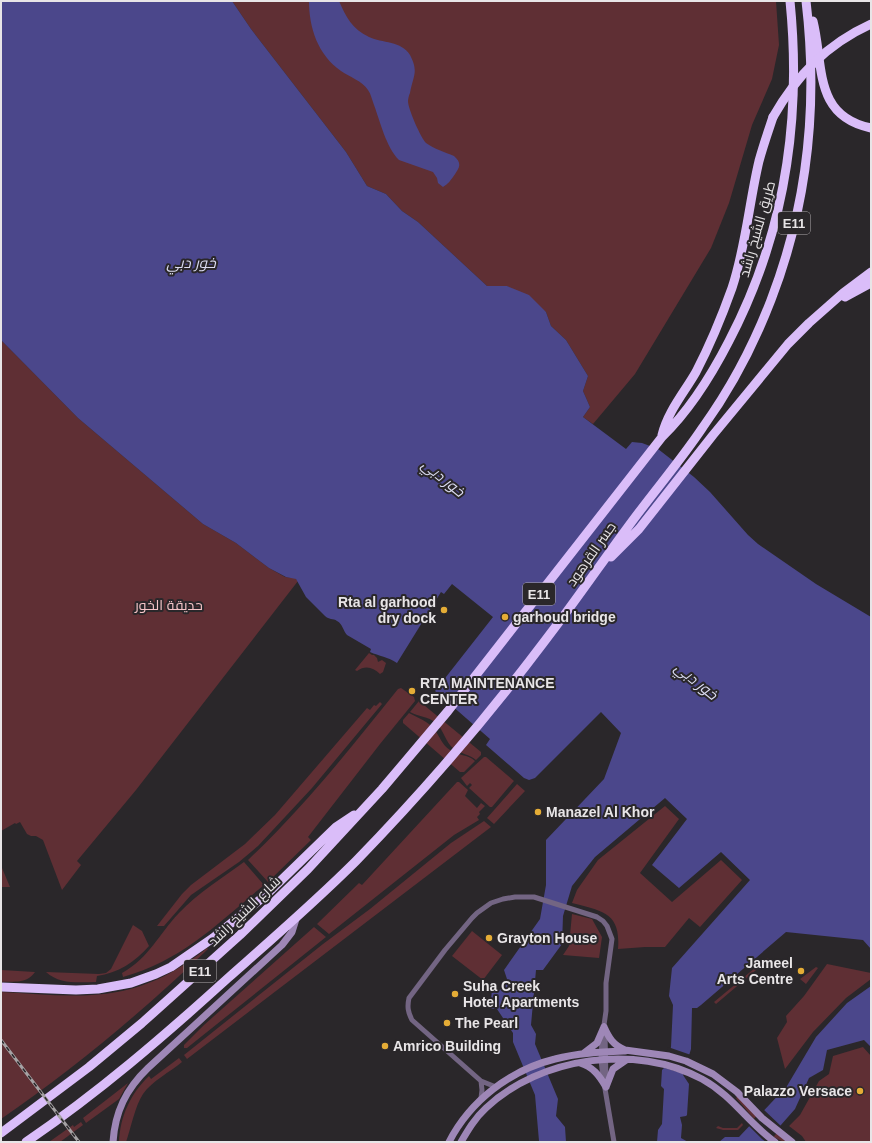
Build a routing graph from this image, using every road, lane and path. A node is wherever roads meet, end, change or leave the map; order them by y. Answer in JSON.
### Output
{"nodes":[{"id":1,"x":790,"y":1,"type":"edge"},
{"id":2,"x":806,"y":2,"type":"edge"},
{"id":3,"x":871,"y":24,"type":"edge"},
{"id":4,"x":871,"y":128,"type":"edge"},
{"id":5,"x":871,"y":272,"type":"edge"},
{"id":6,"x":871,"y":283,"type":"edge"},
{"id":7,"x":831,"y":304,"type":"junction"},
{"id":8,"x":662,"y":437,"type":"junction"},
{"id":9,"x":600,"y":566,"type":"junction"},
{"id":10,"x":415,"y":750,"type":"joint"},
{"id":11,"x":361,"y":812,"type":"junction"},
{"id":12,"x":297,"y":916,"type":"junction"},
{"id":13,"x":1,"y":987,"type":"edge"},
{"id":14,"x":604,"y":1027,"type":"junction"},
{"id":15,"x":631,"y":1051,"type":"junction"},
{"id":16,"x":604,"y":1052,"type":"junction"},
{"id":17,"x":582,"y":1054,"type":"junction"},
{"id":18,"x":628,"y":1059,"type":"junction"},
{"id":19,"x":604,"y":1060,"type":"junction"},
{"id":20,"x":580,"y":1062,"type":"junction"},
{"id":21,"x":480,"y":1081,"type":"junction"},
{"id":22,"x":496,"y":1087,"type":"junction"},
{"id":23,"x":606,"y":1087,"type":"junction"},
{"id":24,"x":481,"y":1098,"type":"junction"},
{"id":25,"x":1,"y":1133,"type":"edge"},
{"id":26,"x":790,"y":1141,"type":"edge"},
{"id":27,"x":26,"y":1142,"type":"edge"},
{"id":28,"x":113,"y":1142,"type":"edge"},
{"id":29,"x":449,"y":1142,"type":"edge"},
{"id":30,"x":460,"y":1142,"type":"edge"},
{"id":31,"x":614,"y":1142,"type":"edge"},
{"id":32,"x":775,"y":1142,"type":"edge"}],
"edges":[{"from":1,"to":8,"type":"highway","name":"طريق الشيخ راشد","number":"E11"},
{"from":2,"to":4,"type":"highway"},
{"from":2,"to":9,"type":"highway","name":"جسر القرهود","number":"E11"},
{"from":3,"to":8,"type":"highway","bridge":true},
{"from":5,"to":7,"type":"highway"},
{"from":6,"to":7,"type":"highway"},
{"from":7,"to":9,"type":"highway"},
{"from":8,"to":10,"type":"highway","name":"جسر القرهود","number":"E11"},
{"from":9,"to":12,"type":"highway","name":"جسر القرهود","number":"E11"},
{"from":10,"to":11,"type":"highway","name":"شارع الشيخ راشد","number":"E11"},
{"from":11,"to":13,"type":"highway"},
{"from":11,"to":25,"type":"highway","name":"شارع الشيخ راشد","number":"E11"},
{"from":12,"to":27,"type":"highway","number":"E11"},
{"from":12,"to":28,"type":"street"},
{"from":14,"to":15,"type":"street"},
{"from":14,"to":16,"type":"street"},
{"from":14,"to":17,"type":"street"},
{"from":14,"to":21,"type":"street"},
{"from":15,"to":16,"type":"street"},
{"from":15,"to":26,"type":"street"},
{"from":16,"to":17,"type":"street"},
{"from":16,"to":19,"type":"street"},
{"from":17,"to":22,"type":"street"},
{"from":18,"to":19,"type":"street"},
{"from":18,"to":23,"type":"street"},
{"from":18,"to":32,"type":"street"},
{"from":19,"to":20,"type":"street"},
{"from":19,"to":23,"type":"street"},
{"from":20,"to":23,"type":"street"},
{"from":20,"to":30,"type":"street"},
{"from":21,"to":22,"type":"street"},
{"from":21,"to":24,"type":"street"},
{"from":22,"to":24,"type":"street"},
{"from":23,"to":31,"type":"street"},
{"from":24,"to":29,"type":"street"}]}
